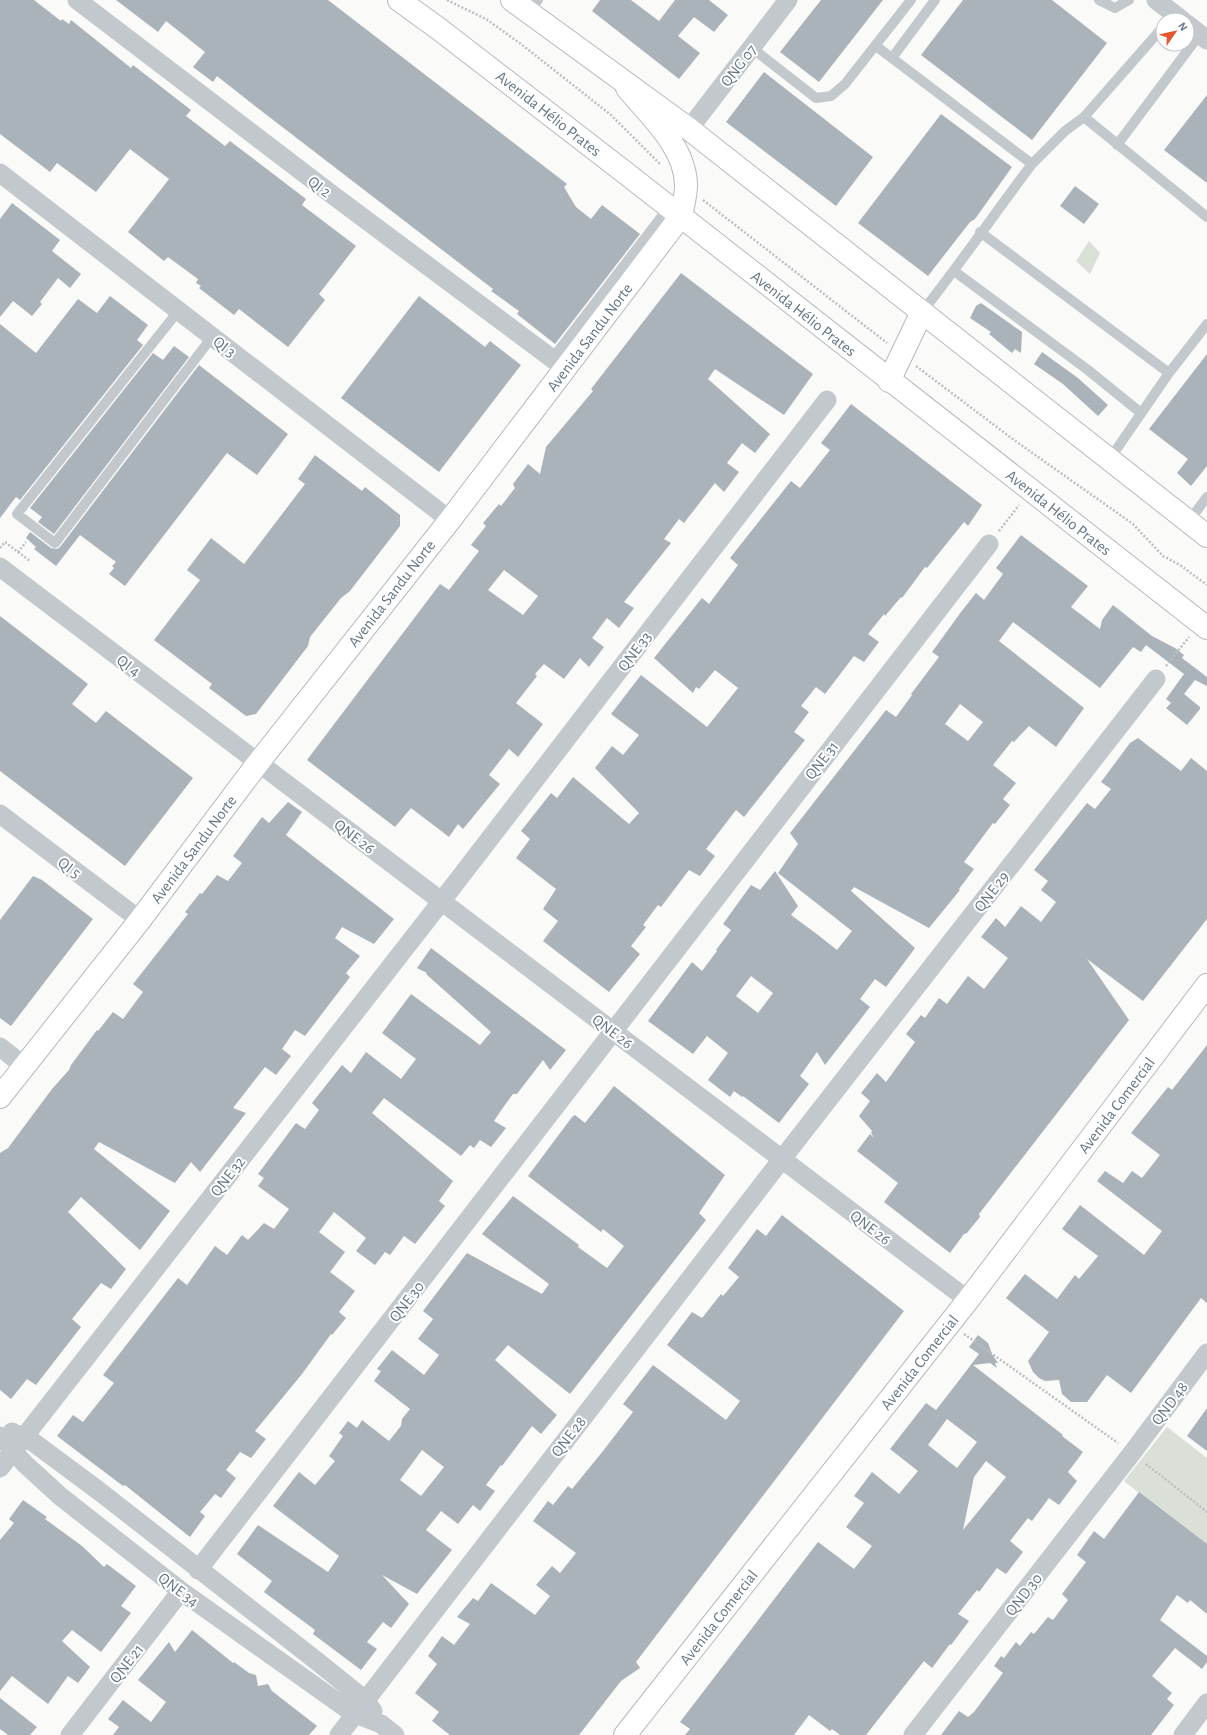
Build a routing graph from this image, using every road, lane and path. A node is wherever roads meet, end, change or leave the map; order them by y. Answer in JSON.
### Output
{"nodes":[{"id":1,"x":77,"y":0,"type":"edge"},
{"id":2,"x":399,"y":0,"type":"edge"},
{"id":3,"x":447,"y":0,"type":"edge"},
{"id":4,"x":788,"y":0,"type":"edge"},
{"id":5,"x":911,"y":0,"type":"edge"},
{"id":6,"x":935,"y":0,"type":"edge"},
{"id":7,"x":1099,"y":0,"type":"edge"},
{"id":8,"x":1129,"y":0,"type":"edge"},
{"id":9,"x":1156,"y":0,"type":"edge"},
{"id":10,"x":526,"y":4,"type":"edge"},
{"id":11,"x":1168,"y":12,"type":"edge"},
{"id":12,"x":876,"y":46,"type":"junction"},
{"id":13,"x":752,"y":48,"type":"junction"},
{"id":14,"x":1155,"y":52,"type":"edge"},
{"id":15,"x":1169,"y":52,"type":"edge"},
{"id":16,"x":892,"y":58,"type":"junction"},
{"id":17,"x":618,"y":77,"type":"junction"},
{"id":18,"x":1084,"y":117,"type":"junction"},
{"id":19,"x":689,"y":129,"type":"junction"},
{"id":20,"x":1117,"y":145,"type":"junction"},
{"id":21,"x":1032,"y":164,"type":"junction"},
{"id":22,"x":0,"y":173,"type":"edge"},
{"id":23,"x":686,"y":187,"type":"junction"},
{"id":24,"x":675,"y":212,"type":"junction"},
{"id":25,"x":1207,"y":217,"type":"edge"},
{"id":26,"x":980,"y":232,"type":"junction"},
{"id":27,"x":954,"y":271,"type":"junction"},
{"id":28,"x":179,"y":310,"type":"junction"},
{"id":29,"x":922,"y":312,"type":"junction"},
{"id":30,"x":1207,"y":324,"type":"edge"},
{"id":31,"x":212,"y":337,"type":"junction"},
{"id":32,"x":902,"y":355,"type":"junction"},
{"id":33,"x":559,"y":364,"type":"junction"},
{"id":34,"x":1169,"y":373,"type":"junction"},
{"id":35,"x":889,"y":381,"type":"junction"},
{"id":36,"x":826,"y":400,"type":"dead end"},
{"id":37,"x":1140,"y":413,"type":"junction"},
{"id":38,"x":1109,"y":460,"type":"junction"},
{"id":39,"x":1031,"y":490,"type":"junction"},
{"id":40,"x":1206,"y":501,"type":"edge"},
{"id":41,"x":450,"y":520,"type":"junction"},
{"id":42,"x":1189,"y":521,"type":"junction"},
{"id":43,"x":1207,"y":536,"type":"edge"},
{"id":44,"x":26,"y":542,"type":"dead end"},
{"id":45,"x":989,"y":544,"type":"joint"},
{"id":46,"x":0,"y":548,"type":"edge"},
{"id":47,"x":18,"y":552,"type":"junction"},
{"id":48,"x":30,"y":561,"type":"dead end"},
{"id":49,"x":0,"y":567,"type":"edge"},
{"id":50,"x":1207,"y":585,"type":"edge"},
{"id":51,"x":1203,"y":625,"type":"edge"},
{"id":52,"x":1156,"y":679,"type":"joint"},
{"id":53,"x":258,"y":763,"type":"junction"},
{"id":54,"x":0,"y":814,"type":"edge"},
{"id":55,"x":441,"y":902,"type":"junction"},
{"id":56,"x":140,"y":920,"type":"junction"},
{"id":57,"x":1207,"y":985,"type":"edge"},
{"id":58,"x":613,"y":1031,"type":"junction"},
{"id":59,"x":0,"y":1047,"type":"edge"},
{"id":60,"x":24,"y":1066,"type":"junction"},
{"id":61,"x":0,"y":1097,"type":"edge"},
{"id":62,"x":782,"y":1159,"type":"junction"},
{"id":63,"x":968,"y":1300,"type":"junction"},
{"id":64,"x":949,"y":1324,"type":"junction"},
{"id":65,"x":1207,"y":1353,"type":"edge"},
{"id":66,"x":0,"y":1426,"type":"edge"},
{"id":67,"x":0,"y":1436,"type":"edge"},
{"id":68,"x":19,"y":1444,"type":"junction"},
{"id":69,"x":1132,"y":1453,"type":"junction"},
{"id":70,"x":0,"y":1468,"type":"edge"},
{"id":71,"x":1207,"y":1512,"type":"edge"},
{"id":72,"x":198,"y":1570,"type":"junction"},
{"id":73,"x":181,"y":1591,"type":"junction"},
{"id":74,"x":1207,"y":1704,"type":"edge"},
{"id":75,"x":360,"y":1707,"type":"junction"},
{"id":76,"x":388,"y":1729,"type":"edge"},
{"id":77,"x":70,"y":1735,"type":"edge"},
{"id":78,"x":339,"y":1735,"type":"edge"},
{"id":79,"x":625,"y":1735,"type":"edge"},
{"id":80,"x":913,"y":1735,"type":"edge"},
{"id":81,"x":1183,"y":1735,"type":"edge"}],
"edges":[{"from":1,"to":33,"type":"street","name":"QI 2"},
{"from":2,"to":24,"type":"main road","name":"Avenida Hélio Prates"},
{"from":3,"to":23,"type":"path"},
{"from":4,"to":13,"type":"street","name":"QNG 07"},
{"from":5,"to":12,"type":"lane"},
{"from":6,"to":16,"type":"lane"},
{"from":7,"to":8,"type":"lane"},
{"from":9,"to":11,"type":"street"},
{"from":10,"to":17,"type":"main road"},
{"from":12,"to":13,"type":"lane"},
{"from":12,"to":16,"type":"lane"},
{"from":13,"to":19,"type":"street","name":"QNG 07"},
{"from":14,"to":18,"type":"lane"},
{"from":15,"to":20,"type":"lane"},
{"from":16,"to":21,"type":"lane"},
{"from":17,"to":19,"type":"main road"},
{"from":17,"to":23,"type":"main road","name":"Avenida Sandu Norte"},
{"from":18,"to":20,"type":"lane"},
{"from":18,"to":21,"type":"lane"},
{"from":19,"to":29,"type":"main road"},
{"from":20,"to":25,"type":"lane"},
{"from":21,"to":26,"type":"lane"},
{"from":22,"to":28,"type":"street","name":"QI 3"},
{"from":23,"to":24,"type":"main road","name":"Avenida Sandu Norte"},
{"from":23,"to":32,"type":"path"},
{"from":24,"to":33,"type":"main road","name":"Avenida Sandu Norte"},
{"from":24,"to":35,"type":"main road","name":"Avenida Hélio Prates"},
{"from":26,"to":27,"type":"lane"},
{"from":26,"to":34,"type":"lane"},
{"from":27,"to":29,"type":"lane"},
{"from":27,"to":37,"type":"lane"},
{"from":28,"to":31,"type":"street","name":"QI 3"},
{"from":28,"to":31,"type":"lane"},
{"from":29,"to":32,"type":"main road"},
{"from":29,"to":38,"type":"main road"},
{"from":30,"to":34,"type":"lane"},
{"from":31,"to":41,"type":"street","name":"QI 3"},
{"from":32,"to":35,"type":"main road"},
{"from":32,"to":50,"type":"path"},
{"from":33,"to":41,"type":"main road","name":"Avenida Sandu Norte"},
{"from":34,"to":37,"type":"lane"},
{"from":35,"to":39,"type":"main road","name":"Avenida Hélio Prates"},
{"from":36,"to":55,"type":"street","name":"QNE 33"},
{"from":37,"to":38,"type":"lane"},
{"from":38,"to":42,"type":"main road"},
{"from":39,"to":45,"type":"path"},
{"from":39,"to":51,"type":"main road","name":"Avenida Hélio Prates"},
{"from":40,"to":42,"type":"lane"},
{"from":41,"to":53,"type":"main road","name":"Avenida Sandu Norte"},
{"from":42,"to":43,"type":"main road"},
{"from":44,"to":47,"type":"path"},
{"from":45,"to":58,"type":"street","name":"QNE 31"},
{"from":46,"to":47,"type":"path"},
{"from":47,"to":48,"type":"path"},
{"from":49,"to":53,"type":"street","name":"QI 4"},
{"from":51,"to":52,"type":"path"},
{"from":52,"to":62,"type":"street","name":"QNE 29"},
{"from":53,"to":55,"type":"street","name":"QNE 26"},
{"from":53,"to":56,"type":"main road","name":"Avenida Sandu Norte"},
{"from":54,"to":56,"type":"street","name":"QI 5"},
{"from":55,"to":58,"type":"street","name":"QNE 26"},
{"from":55,"to":68,"type":"street","name":"QNE 32"},
{"from":56,"to":60,"type":"main road","name":"Avenida Sandu Norte"},
{"from":57,"to":63,"type":"main road","name":"Avenida Comercial"},
{"from":58,"to":62,"type":"street","name":"QNE 26"},
{"from":58,"to":72,"type":"street","name":"QNE 30"},
{"from":59,"to":60,"type":"street"},
{"from":60,"to":61,"type":"main road","name":"Avenida Sandu Norte"},
{"from":62,"to":63,"type":"street","name":"QNE 26"},
{"from":62,"to":75,"type":"street","name":"QNE 28"},
{"from":63,"to":64,"type":"main road","name":"Avenida Comercial"},
{"from":64,"to":69,"type":"path"},
{"from":64,"to":79,"type":"main road","name":"Avenida Comercial"},
{"from":65,"to":69,"type":"street","name":"QND 48"},
{"from":66,"to":68,"type":"street"},
{"from":67,"to":68,"type":"street"},
{"from":68,"to":70,"type":"street","name":"QNE 32"},
{"from":68,"to":72,"type":"street","name":"QNE 34"},
{"from":68,"to":73,"type":"street","name":"QNE 34"},
{"from":69,"to":71,"type":"path"},
{"from":69,"to":80,"type":"street","name":"QND 30"},
{"from":72,"to":75,"type":"street","name":"QNE 34"},
{"from":73,"to":75,"type":"street","name":"QNE 34"},
{"from":73,"to":77,"type":"street","name":"QNE 21"},
{"from":74,"to":81,"type":"street"},
{"from":75,"to":76,"type":"street"},
{"from":75,"to":78,"type":"street","name":"QNE 28"}]}
